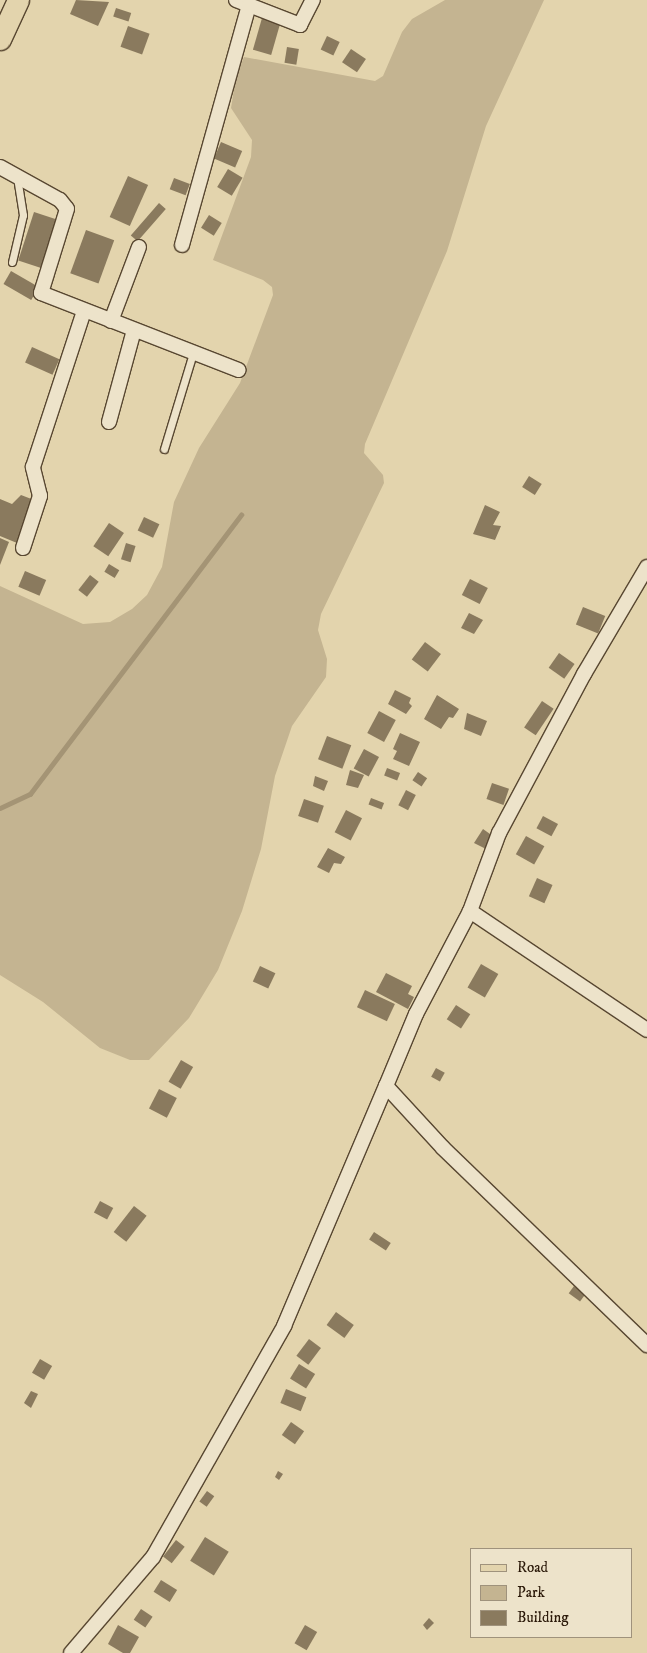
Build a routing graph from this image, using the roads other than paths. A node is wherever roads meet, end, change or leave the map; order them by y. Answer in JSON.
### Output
{"nodes":[{"id":1,"x":18,"y":0,"type":"edge"},
{"id":2,"x":313,"y":0,"type":"edge"},
{"id":3,"x":242,"y":3,"type":"edge"},
{"id":4,"x":0,"y":39,"type":"edge"},
{"id":5,"x":0,"y":167,"type":"edge"},
{"id":6,"x":17,"y":176,"type":"junction"},
{"id":7,"x":182,"y":245,"type":"dead end"},
{"id":8,"x":139,"y":246,"type":"dead end"},
{"id":9,"x":12,"y":262,"type":"dead end"},
{"id":10,"x":84,"y":311,"type":"junction"},
{"id":11,"x":111,"y":321,"type":"junction"},
{"id":12,"x":134,"y":330,"type":"junction"},
{"id":13,"x":193,"y":353,"type":"junction"},
{"id":14,"x":238,"y":370,"type":"dead end"},
{"id":15,"x":109,"y":422,"type":"dead end"},
{"id":16,"x":164,"y":449,"type":"dead end"},
{"id":17,"x":23,"y":548,"type":"dead end"},
{"id":18,"x":647,"y":566,"type":"edge"},
{"id":19,"x":470,"y":911,"type":"junction"},
{"id":20,"x":647,"y":1030,"type":"edge"},
{"id":21,"x":386,"y":1086,"type":"junction"},
{"id":22,"x":647,"y":1345,"type":"edge"},
{"id":23,"x":71,"y":1653,"type":"edge"}],
"edges":[{"from":1,"to":4,"type":"main road"},
{"from":2,"to":3,"type":"street"},
{"from":3,"to":7,"type":"street"},
{"from":5,"to":6,"type":"street"},
{"from":6,"to":9,"type":"lane"},
{"from":6,"to":10,"type":"street"},
{"from":8,"to":11,"type":"street"},
{"from":10,"to":11,"type":"street"},
{"from":10,"to":17,"type":"street"},
{"from":11,"to":12,"type":"street"},
{"from":12,"to":13,"type":"street"},
{"from":12,"to":15,"type":"street"},
{"from":13,"to":14,"type":"street"},
{"from":13,"to":16,"type":"lane"},
{"from":18,"to":19,"type":"street"},
{"from":19,"to":20,"type":"street"},
{"from":19,"to":21,"type":"street"},
{"from":21,"to":22,"type":"street"},
{"from":21,"to":23,"type":"street"}]}
